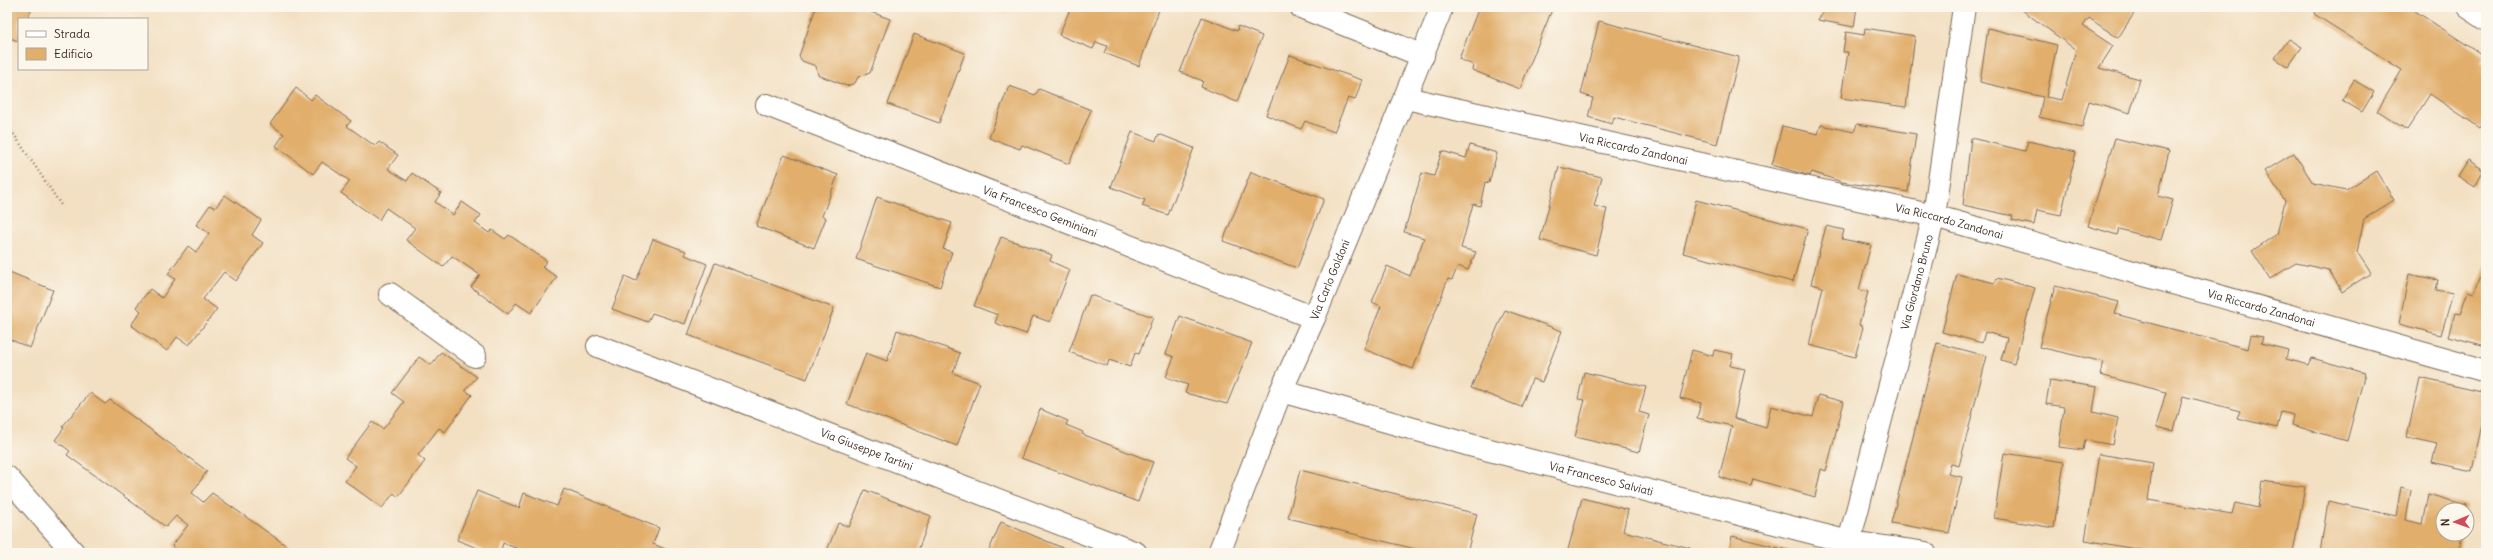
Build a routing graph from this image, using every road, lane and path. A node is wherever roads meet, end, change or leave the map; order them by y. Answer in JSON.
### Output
{"nodes":[{"id":1,"x":1301,"y":7,"type":"edge"},
{"id":2,"x":1442,"y":7,"type":"edge"},
{"id":3,"x":1964,"y":7,"type":"edge"},
{"id":4,"x":2468,"y":7,"type":"edge"},
{"id":5,"x":2486,"y":19,"type":"edge"},
{"id":6,"x":1422,"y":56,"type":"junction"},
{"id":7,"x":1406,"y":98,"type":"junction"},
{"id":8,"x":766,"y":105,"type":"dead end"},
{"id":9,"x":7,"y":124,"type":"edge"},
{"id":10,"x":60,"y":205,"type":"dead end"},
{"id":11,"x":1934,"y":216,"type":"junction"},
{"id":12,"x":390,"y":294,"type":"dead end"},
{"id":13,"x":1314,"y":318,"type":"junction"},
{"id":14,"x":598,"y":346,"type":"dead end"},
{"id":15,"x":475,"y":356,"type":"dead end"},
{"id":16,"x":2486,"y":371,"type":"edge"},
{"id":17,"x":1281,"y":391,"type":"junction"},
{"id":18,"x":7,"y":477,"type":"edge"},
{"id":19,"x":1848,"y":548,"type":"edge"},
{"id":20,"x":74,"y":553,"type":"edge"},
{"id":21,"x":1136,"y":553,"type":"edge"},
{"id":22,"x":1219,"y":553,"type":"edge"},
{"id":23,"x":1924,"y":553,"type":"edge"}],
"edges":[{"from":1,"to":6,"type":"street"},
{"from":2,"to":6,"type":"street","name":"Via Carlo Goldoni"},
{"from":3,"to":11,"type":"street","name":"Via Giordano Bruno"},
{"from":4,"to":5,"type":"street"},
{"from":6,"to":7,"type":"street","name":"Via Carlo Goldoni"},
{"from":7,"to":11,"type":"street","name":"Via Riccardo Zandonai"},
{"from":7,"to":13,"type":"street","name":"Via Carlo Goldoni"},
{"from":8,"to":13,"type":"street","name":"Via Francesco Geminiani"},
{"from":9,"to":10,"type":"path"},
{"from":11,"to":16,"type":"street","name":"Via Riccardo Zandonai"},
{"from":11,"to":19,"type":"street","name":"Via Giordano Bruno"},
{"from":12,"to":15,"type":"street"},
{"from":13,"to":17,"type":"street","name":"Via Carlo Goldoni"},
{"from":14,"to":21,"type":"street","name":"Via Giuseppe Tartini"},
{"from":17,"to":19,"type":"street","name":"Via Francesco Salviati"},
{"from":17,"to":22,"type":"street","name":"Via Carlo Goldoni"},
{"from":18,"to":20,"type":"street"},
{"from":19,"to":23,"type":"street","name":"Via Francesco Salviati"}]}
